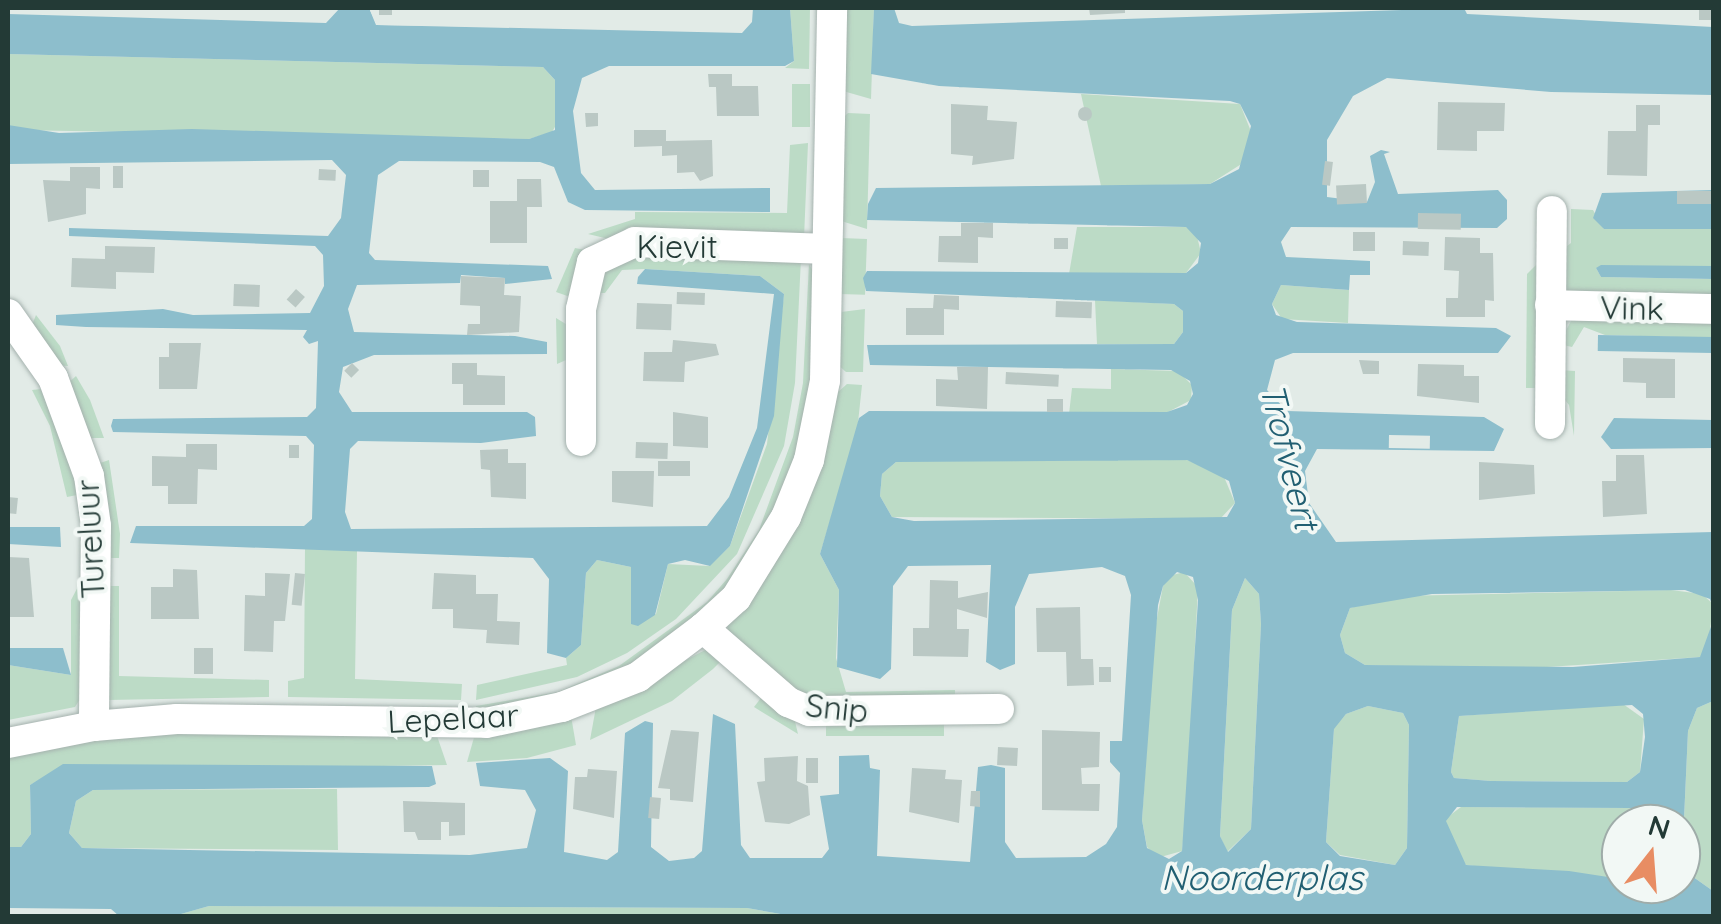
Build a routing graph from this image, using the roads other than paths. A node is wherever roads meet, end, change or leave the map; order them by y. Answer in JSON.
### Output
{"nodes":[{"id":1,"x":832,"y":8,"type":"edge"},
{"id":2,"x":1552,"y":210,"type":"dead end"},
{"id":3,"x":826,"y":250,"type":"junction"},
{"id":4,"x":1550,"y":305,"type":"junction"},
{"id":5,"x":1714,"y":309,"type":"edge"},
{"id":6,"x":8,"y":314,"type":"edge"},
{"id":7,"x":1550,"y":424,"type":"dead end"},
{"id":8,"x":581,"y":441,"type":"dead end"},
{"id":9,"x":703,"y":628,"type":"junction"},
{"id":10,"x":1000,"y":709,"type":"dead end"},
{"id":11,"x":94,"y":726,"type":"junction"},
{"id":12,"x":8,"y":744,"type":"edge"}],
"edges":[{"from":1,"to":3,"type":"street","name":"Lepelaar"},
{"from":2,"to":4,"type":"street"},
{"from":3,"to":8,"type":"street","name":"Kievit"},
{"from":3,"to":9,"type":"street","name":"Lepelaar"},
{"from":4,"to":5,"type":"street","name":"Vink"},
{"from":4,"to":7,"type":"street"},
{"from":6,"to":11,"type":"street","name":"Tureluur"},
{"from":9,"to":10,"type":"street","name":"Snip"},
{"from":9,"to":11,"type":"street","name":"Lepelaar"},
{"from":11,"to":12,"type":"street","name":"Lepelaar"}]}
